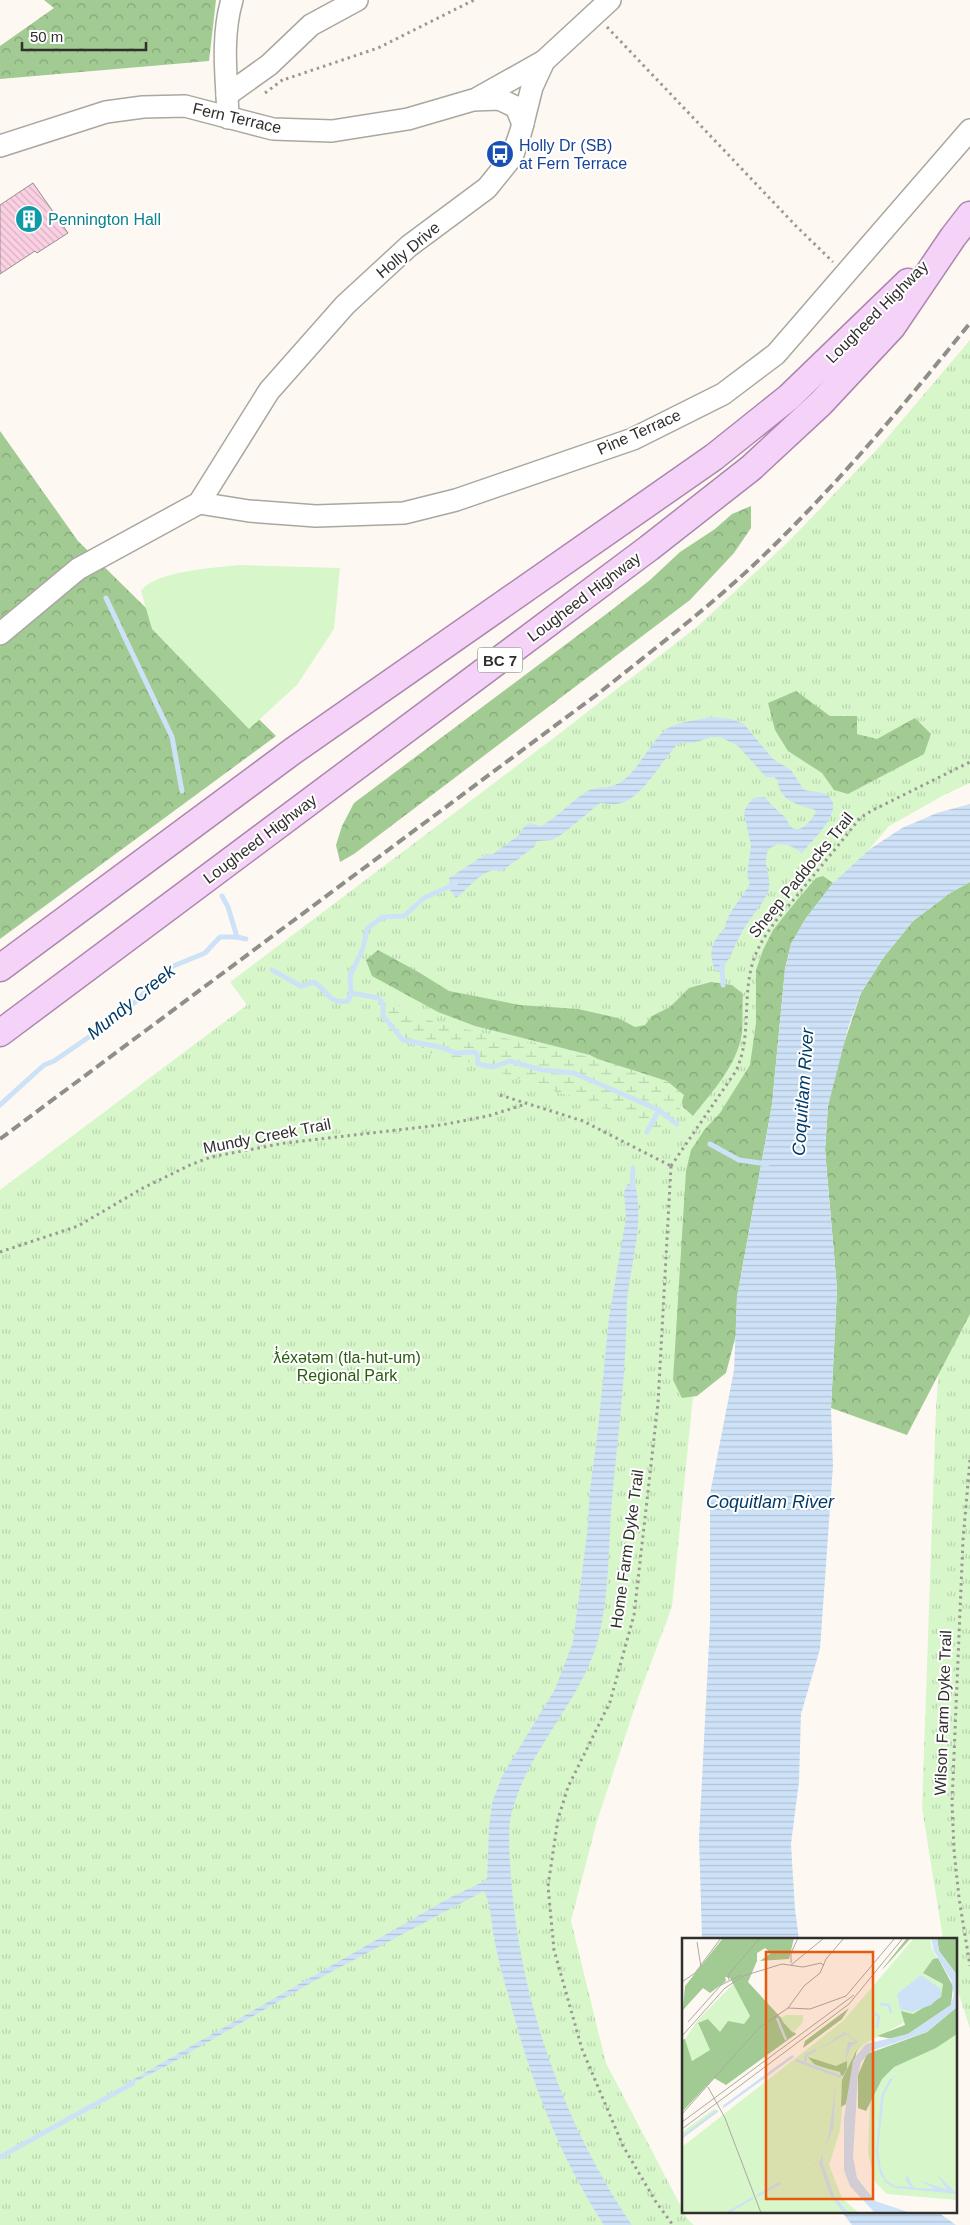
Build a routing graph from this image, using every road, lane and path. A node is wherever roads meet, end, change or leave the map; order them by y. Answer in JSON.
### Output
{"nodes":[{"id":1,"x":232,"y":0,"type":"edge"},
{"id":2,"x":357,"y":0,"type":"edge"},
{"id":3,"x":474,"y":0,"type":"edge"},
{"id":4,"x":610,"y":0,"type":"edge"},
{"id":5,"x":601,"y":21,"type":"dead end"},
{"id":6,"x":544,"y":61,"type":"junction"},
{"id":7,"x":286,"y":79,"type":"dead end"},
{"id":8,"x":227,"y":95,"type":"junction"},
{"id":9,"x":473,"y":100,"type":"junction"},
{"id":10,"x":228,"y":118,"type":"junction"},
{"id":11,"x":523,"y":124,"type":"junction"},
{"id":12,"x":970,"y":130,"type":"edge"},
{"id":13,"x":0,"y":146,"type":"edge"},
{"id":14,"x":970,"y":215,"type":"edge"},
{"id":15,"x":953,"y":237,"type":"junction"},
{"id":16,"x":845,"y":274,"type":"junction"},
{"id":17,"x":199,"y":503,"type":"junction"},
{"id":18,"x":0,"y":634,"type":"edge"},
{"id":19,"x":970,"y":762,"type":"edge"},
{"id":20,"x":0,"y":968,"type":"edge"},
{"id":21,"x":0,"y":1033,"type":"edge"},
{"id":22,"x":500,"y":1096,"type":"dead end"},
{"id":23,"x":526,"y":1104,"type":"junction"},
{"id":24,"x":671,"y":1166,"type":"junction"},
{"id":25,"x":0,"y":1252,"type":"edge"},
{"id":26,"x":970,"y":1460,"type":"edge"},
{"id":27,"x":970,"y":1966,"type":"edge"},
{"id":28,"x":673,"y":2225,"type":"edge"}],
"edges":[{"from":1,"to":8,"type":"street"},
{"from":2,"to":8,"type":"street"},
{"from":3,"to":7,"type":"path"},
{"from":4,"to":6,"type":"street","name":"Holly Drive"},
{"from":5,"to":16,"type":"path"},
{"from":6,"to":9,"type":"street"},
{"from":6,"to":11,"type":"street","name":"Holly Drive"},
{"from":8,"to":10,"type":"street"},
{"from":9,"to":10,"type":"street","name":"Fern Terrace"},
{"from":9,"to":11,"type":"street","name":"Fern Terrace"},
{"from":10,"to":13,"type":"street","name":"Fern Terrace"},
{"from":11,"to":17,"type":"street","name":"Holly Drive"},
{"from":12,"to":16,"type":"street","name":"Pine Terrace"},
{"from":14,"to":15,"type":"main road","name":"Lougheed Highway","number":"BC 7"},
{"from":15,"to":20,"type":"main road","name":"Lougheed Highway","number":"BC 7"},
{"from":15,"to":21,"type":"main road","name":"Lougheed Highway","number":"BC 7"},
{"from":16,"to":17,"type":"street","name":"Pine Terrace"},
{"from":17,"to":18,"type":"street"},
{"from":19,"to":24,"type":"path","name":"Sheep Paddocks Trail"},
{"from":22,"to":23,"type":"path"},
{"from":23,"to":24,"type":"path"},
{"from":23,"to":25,"type":"path","name":"Mundy Creek Trail"},
{"from":24,"to":28,"type":"path","name":"Home Farm Dyke Trail"},
{"from":26,"to":27,"type":"path","name":"Wilson Farm Dyke Trail"}]}
